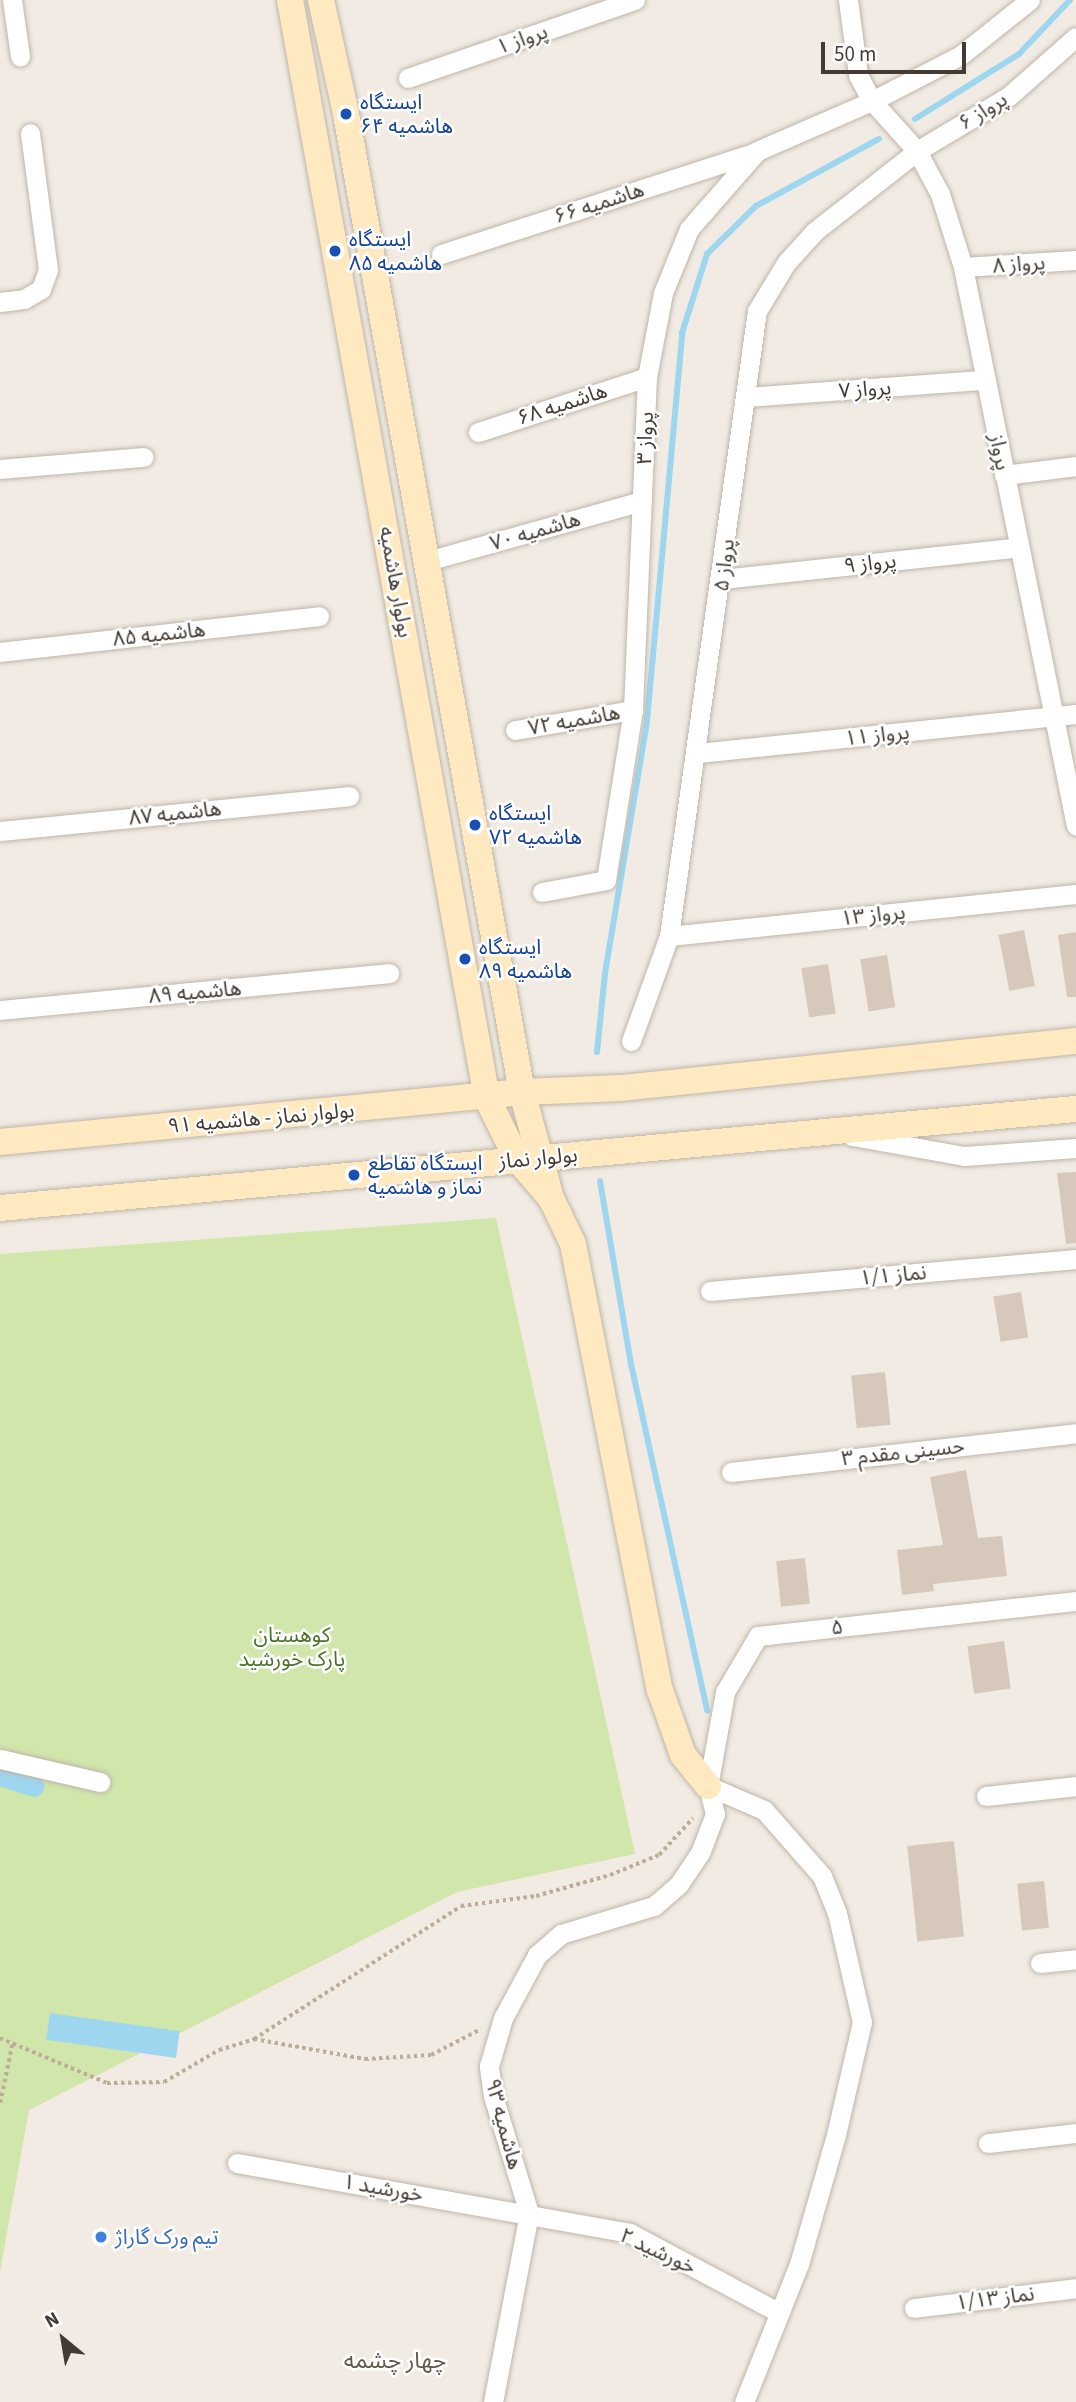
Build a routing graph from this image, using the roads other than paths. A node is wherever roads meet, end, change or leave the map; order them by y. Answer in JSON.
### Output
{"nodes":[{"id":1,"x":12,"y":0,"type":"edge"},
{"id":2,"x":290,"y":0,"type":"edge"},
{"id":3,"x":321,"y":0,"type":"edge"},
{"id":4,"x":635,"y":0,"type":"edge"},
{"id":5,"x":848,"y":0,"type":"edge"},
{"id":6,"x":1030,"y":0,"type":"edge"},
{"id":7,"x":1076,"y":37,"type":"edge"},
{"id":8,"x":20,"y":56,"type":"dead end"},
{"id":9,"x":1066,"y":57,"type":"edge"},
{"id":10,"x":408,"y":78,"type":"dead end"},
{"id":11,"x":872,"y":101,"type":"junction"},
{"id":12,"x":30,"y":133,"type":"dead end"},
{"id":13,"x":757,"y":151,"type":"junction"},
{"id":14,"x":917,"y":151,"type":"junction"},
{"id":15,"x":440,"y":254,"type":"dead end"},
{"id":16,"x":1076,"y":260,"type":"edge"},
{"id":17,"x":963,"y":267,"type":"junction"},
{"id":18,"x":0,"y":302,"type":"edge"},
{"id":19,"x":647,"y":377,"type":"junction"},
{"id":20,"x":985,"y":380,"type":"junction"},
{"id":21,"x":745,"y":397,"type":"junction"},
{"id":22,"x":478,"y":432,"type":"dead end"},
{"id":23,"x":144,"y":457,"type":"dead end"},
{"id":24,"x":1076,"y":466,"type":"edge"},
{"id":25,"x":0,"y":469,"type":"edge"},
{"id":26,"x":1004,"y":475,"type":"junction"},
{"id":27,"x":642,"y":501,"type":"junction"},
{"id":28,"x":1019,"y":547,"type":"junction"},
{"id":29,"x":427,"y":561,"type":"junction"},
{"id":30,"x":722,"y":579,"type":"junction"},
{"id":31,"x":318,"y":617,"type":"dead end"},
{"id":32,"x":0,"y":652,"type":"edge"},
{"id":33,"x":633,"y":710,"type":"junction"},
{"id":34,"x":1076,"y":714,"type":"edge"},
{"id":35,"x":1056,"y":716,"type":"junction"},
{"id":36,"x":515,"y":730,"type":"dead end"},
{"id":37,"x":698,"y":753,"type":"junction"},
{"id":38,"x":349,"y":796,"type":"dead end"},
{"id":39,"x":1076,"y":826,"type":"edge"},
{"id":40,"x":0,"y":831,"type":"edge"},
{"id":41,"x":542,"y":892,"type":"dead end"},
{"id":42,"x":1076,"y":894,"type":"edge"},
{"id":43,"x":670,"y":936,"type":"junction"},
{"id":44,"x":389,"y":973,"type":"dead end"},
{"id":45,"x":0,"y":1010,"type":"edge"},
{"id":46,"x":631,"y":1041,"type":"dead end"},
{"id":47,"x":1076,"y":1041,"type":"edge"},
{"id":48,"x":522,"y":1092,"type":"junction"},
{"id":49,"x":487,"y":1098,"type":"junction"},
{"id":50,"x":1076,"y":1109,"type":"edge"},
{"id":51,"x":837,"y":1133,"type":"junction"},
{"id":52,"x":0,"y":1142,"type":"edge"},
{"id":53,"x":1076,"y":1148,"type":"edge"},
{"id":54,"x":529,"y":1158,"type":"junction"},
{"id":55,"x":0,"y":1208,"type":"edge"},
{"id":56,"x":1076,"y":1259,"type":"edge"},
{"id":57,"x":710,"y":1292,"type":"dead end"},
{"id":58,"x":1076,"y":1433,"type":"edge"},
{"id":59,"x":731,"y":1472,"type":"dead end"},
{"id":60,"x":1076,"y":1601,"type":"edge"},
{"id":61,"x":0,"y":1759,"type":"edge"},
{"id":62,"x":100,"y":1782,"type":"dead end"},
{"id":63,"x":708,"y":1786,"type":"junction"},
{"id":64,"x":1076,"y":1787,"type":"edge"},
{"id":65,"x":986,"y":1796,"type":"dead end"},
{"id":66,"x":1076,"y":1959,"type":"edge"},
{"id":67,"x":1040,"y":1963,"type":"dead end"},
{"id":68,"x":1076,"y":2133,"type":"edge"},
{"id":69,"x":988,"y":2143,"type":"dead end"},
{"id":70,"x":237,"y":2162,"type":"dead end"},
{"id":71,"x":529,"y":2213,"type":"junction"},
{"id":72,"x":1076,"y":2288,"type":"edge"},
{"id":73,"x":914,"y":2308,"type":"dead end"},
{"id":74,"x":778,"y":2312,"type":"junction"},
{"id":75,"x":493,"y":2402,"type":"edge"},
{"id":76,"x":744,"y":2402,"type":"edge"}],
"edges":[{"from":1,"to":8,"type":"street"},
{"from":2,"to":49,"type":"main road","name":"بولوار هاشمیه"},
{"from":3,"to":29,"type":"main road","name":"بولوار هاشمیه"},
{"from":4,"to":10,"type":"street","name":"پرواز ۱"},
{"from":5,"to":11,"type":"street","name":"پرواز"},
{"from":6,"to":11,"type":"street","name":"پرواز ۳"},
{"from":7,"to":9,"type":"street","name":"پرواز ۶"},
{"from":9,"to":14,"type":"street","name":"پرواز ۶"},
{"from":11,"to":13,"type":"street","name":"پرواز ۳"},
{"from":11,"to":14,"type":"street","name":"پرواز"},
{"from":12,"to":18,"type":"street"},
{"from":13,"to":15,"type":"street","name":"هاشمیه ۶۶"},
{"from":13,"to":19,"type":"street","name":"پرواز ۳"},
{"from":14,"to":17,"type":"street","name":"پرواز"},
{"from":14,"to":21,"type":"street","name":"پرواز ۵"},
{"from":16,"to":17,"type":"street","name":"پرواز ۸"},
{"from":17,"to":20,"type":"street","name":"پرواز"},
{"from":19,"to":22,"type":"street","name":"هاشمیه ۶۸"},
{"from":19,"to":27,"type":"street","name":"پرواز ۳"},
{"from":20,"to":21,"type":"street","name":"پرواز ۷"},
{"from":20,"to":26,"type":"street","name":"پرواز"},
{"from":21,"to":30,"type":"street","name":"پرواز ۵"},
{"from":23,"to":25,"type":"street"},
{"from":24,"to":26,"type":"street"},
{"from":26,"to":28,"type":"street","name":"پرواز"},
{"from":27,"to":29,"type":"street","name":"هاشمیه ۷۰"},
{"from":27,"to":33,"type":"street","name":"پرواز ۳"},
{"from":28,"to":30,"type":"street","name":"پرواز ۹"},
{"from":28,"to":35,"type":"street","name":"پرواز"},
{"from":29,"to":48,"type":"main road","name":"بولوار هاشمیه"},
{"from":30,"to":37,"type":"street","name":"پرواز ۵"},
{"from":31,"to":32,"type":"street","name":"هاشمیه ۸۵"},
{"from":33,"to":36,"type":"street","name":"هاشمیه ۷۲"},
{"from":33,"to":41,"type":"street","name":"پرواز ۳"},
{"from":34,"to":35,"type":"street","name":"پرواز ۱۱"},
{"from":35,"to":37,"type":"street","name":"پرواز ۱۱"},
{"from":35,"to":39,"type":"street","name":"پرواز"},
{"from":37,"to":43,"type":"street","name":"پرواز ۵"},
{"from":38,"to":40,"type":"street","name":"هاشمیه ۸۷"},
{"from":42,"to":43,"type":"street","name":"پرواز ۱۳"},
{"from":43,"to":46,"type":"street","name":"پرواز ۵"},
{"from":44,"to":45,"type":"street","name":"هاشمیه ۸۹"},
{"from":47,"to":48,"type":"main road"},
{"from":48,"to":49,"type":"main road","name":"بولوار نماز - هاشمیه ۹۱"},
{"from":48,"to":54,"type":"main road","name":"بولوار هاشمیه"},
{"from":49,"to":52,"type":"main road","name":"بولوار نماز - هاشمیه ۹۱"},
{"from":49,"to":54,"type":"main road","name":"بولوار هاشمیه"},
{"from":50,"to":51,"type":"main road","name":"بولوار نماز"},
{"from":51,"to":53,"type":"street"},
{"from":51,"to":54,"type":"main road","name":"بولوار نماز"},
{"from":54,"to":55,"type":"main road","name":"بولوار نماز"},
{"from":54,"to":63,"type":"main road"},
{"from":56,"to":57,"type":"street","name":"نماز ۱/۱"},
{"from":58,"to":59,"type":"street","name":"حسینی مقدم ۳"},
{"from":60,"to":63,"type":"street","name":"۵"},
{"from":61,"to":62,"type":"street"},
{"from":63,"to":71,"type":"street","name":"هاشمیه ۹۳"},
{"from":63,"to":74,"type":"street"},
{"from":64,"to":65,"type":"street"},
{"from":66,"to":67,"type":"street"},
{"from":68,"to":69,"type":"street"},
{"from":70,"to":71,"type":"street","name":"خورشید ۱"},
{"from":71,"to":74,"type":"street","name":"خورشید ۲"},
{"from":71,"to":75,"type":"street","name":"هاشمیه ۹۳"},
{"from":72,"to":73,"type":"street","name":"نماز ۱/۱۳"},
{"from":74,"to":76,"type":"street"}]}
